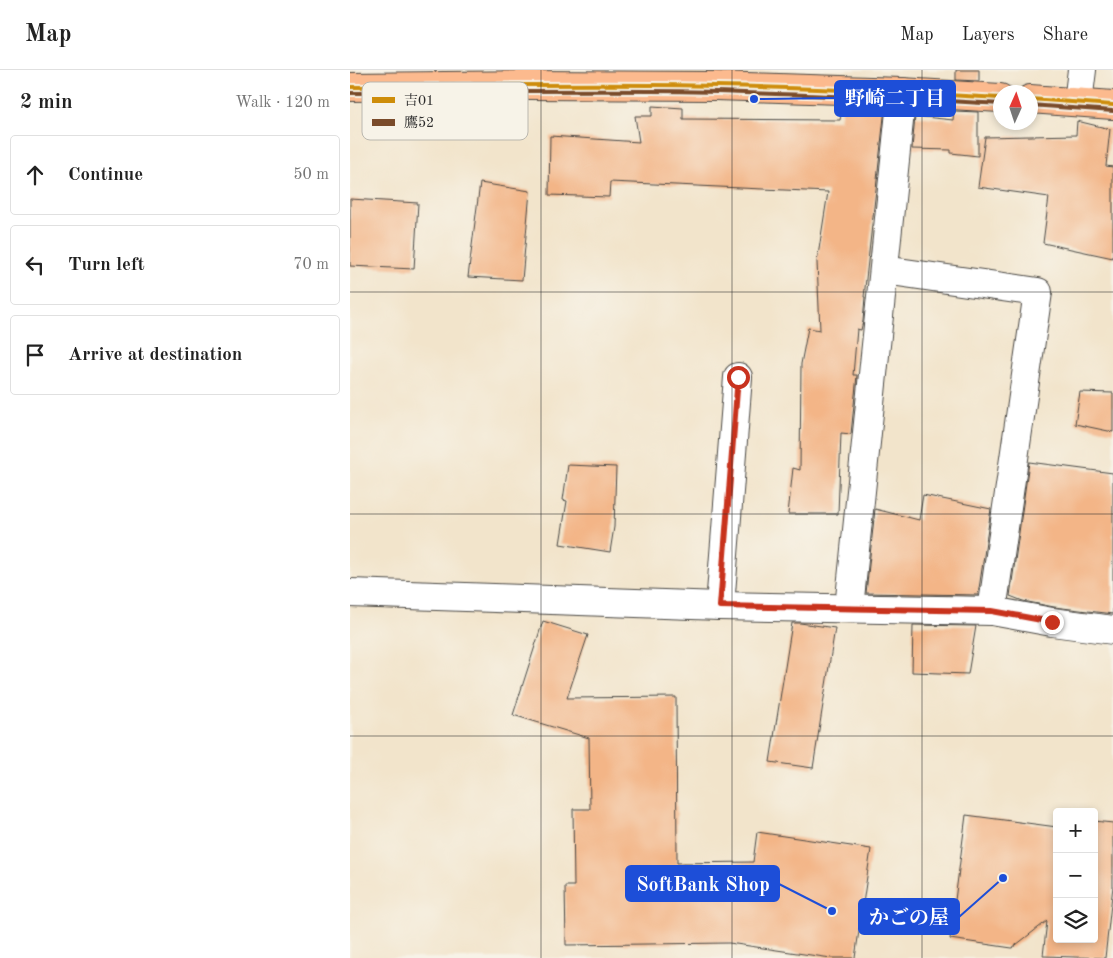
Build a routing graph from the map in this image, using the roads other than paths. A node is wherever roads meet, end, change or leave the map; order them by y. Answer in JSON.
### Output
{"nodes":[{"id":1,"x":1082,"y":70,"type":"edge"},
{"id":2,"x":529,"y":77,"type":"edge"},
{"id":3,"x":354,"y":82,"type":"edge"},
{"id":4,"x":902,"y":92,"type":"junction"},
{"id":5,"x":993,"y":98,"type":"edge"},
{"id":6,"x":1038,"y":100,"type":"edge"},
{"id":7,"x":1078,"y":102,"type":"junction"},
{"id":8,"x":1113,"y":105,"type":"edge"},
{"id":9,"x":884,"y":270,"type":"junction"},
{"id":10,"x":738,"y":377,"type":"dead end"},
{"id":11,"x":350,"y":593,"type":"edge"},
{"id":12,"x":720,"y":606,"type":"junction"},
{"id":13,"x":849,"y":608,"type":"junction"},
{"id":14,"x":992,"y":611,"type":"junction"},
{"id":15,"x":1113,"y":630,"type":"edge"}],
"edges":[{"from":1,"to":7,"type":"street"},
{"from":2,"to":3,"type":"main road"},
{"from":2,"to":4,"type":"main road"},
{"from":4,"to":5,"type":"main road"},
{"from":4,"to":9,"type":"street"},
{"from":6,"to":7,"type":"main road"},
{"from":7,"to":8,"type":"main road"},
{"from":9,"to":13,"type":"street"},
{"from":9,"to":14,"type":"street"},
{"from":10,"to":12,"type":"street"},
{"from":11,"to":12,"type":"street"},
{"from":12,"to":13,"type":"street"},
{"from":13,"to":14,"type":"street"},
{"from":14,"to":15,"type":"street"}]}
